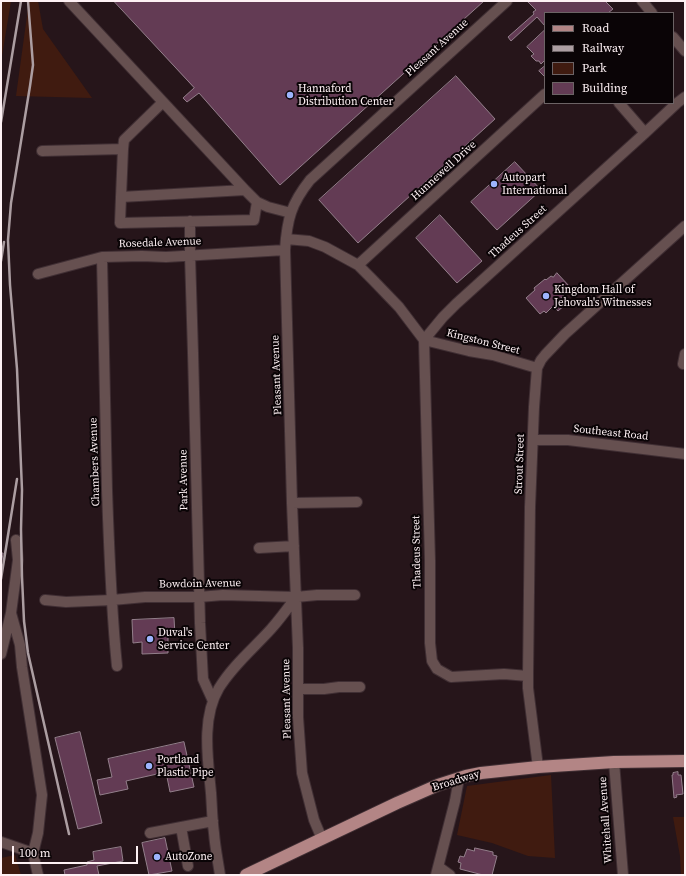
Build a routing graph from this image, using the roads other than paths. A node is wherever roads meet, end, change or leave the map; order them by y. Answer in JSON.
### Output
{"nodes":[{"id":1,"x":69,"y":1,"type":"edge"},
{"id":2,"x":507,"y":1,"type":"edge"},
{"id":3,"x":674,"y":38,"type":"edge"},
{"id":4,"x":685,"y":50,"type":"edge"},
{"id":5,"x":544,"y":95,"type":"edge"},
{"id":6,"x":685,"y":97,"type":"edge"},
{"id":7,"x":164,"y":102,"type":"junction"},
{"id":8,"x":621,"y":104,"type":"edge"},
{"id":9,"x":645,"y":133,"type":"junction"},
{"id":10,"x":123,"y":149,"type":"junction"},
{"id":11,"x":42,"y":151,"type":"dead end"},
{"id":12,"x":245,"y":190,"type":"junction"},
{"id":13,"x":121,"y":197,"type":"junction"},
{"id":14,"x":257,"y":202,"type":"junction"},
{"id":15,"x":291,"y":213,"type":"junction"},
{"id":16,"x":190,"y":221,"type":"junction"},
{"id":17,"x":685,"y":226,"type":"edge"},
{"id":18,"x":286,"y":238,"type":"junction"},
{"id":19,"x":285,"y":250,"type":"junction"},
{"id":20,"x":190,"y":255,"type":"junction"},
{"id":21,"x":102,"y":258,"type":"junction"},
{"id":22,"x":358,"y":265,"type":"junction"},
{"id":23,"x":38,"y":274,"type":"dead end"},
{"id":24,"x":424,"y":340,"type":"junction"},
{"id":25,"x":537,"y":368,"type":"junction"},
{"id":26,"x":533,"y":440,"type":"junction"},
{"id":27,"x":685,"y":454,"type":"edge"},
{"id":28,"x":357,"y":502,"type":"dead end"},
{"id":29,"x":292,"y":503,"type":"junction"},
{"id":30,"x":16,"y":540,"type":"dead end"},
{"id":31,"x":294,"y":546,"type":"junction"},
{"id":32,"x":259,"y":548,"type":"dead end"},
{"id":33,"x":356,"y":595,"type":"dead end"},
{"id":34,"x":199,"y":597,"type":"junction"},
{"id":35,"x":296,"y":597,"type":"junction"},
{"id":36,"x":45,"y":600,"type":"dead end"},
{"id":37,"x":112,"y":600,"type":"junction"},
{"id":38,"x":11,"y":613,"type":"junction"},
{"id":39,"x":1,"y":654,"type":"edge"},
{"id":40,"x":117,"y":666,"type":"dead end"},
{"id":41,"x":528,"y":676,"type":"junction"},
{"id":42,"x":360,"y":687,"type":"dead end"},
{"id":43,"x":298,"y":689,"type":"junction"},
{"id":44,"x":213,"y":701,"type":"junction"},
{"id":45,"x":685,"y":761,"type":"edge"},
{"id":46,"x":614,"y":762,"type":"junction"},
{"id":47,"x":538,"y":767,"type":"junction"},
{"id":48,"x":459,"y":778,"type":"junction"},
{"id":49,"x":213,"y":821,"type":"junction"},
{"id":50,"x":181,"y":827,"type":"junction"},
{"id":51,"x":150,"y":833,"type":"dead end"},
{"id":52,"x":322,"y":839,"type":"junction"},
{"id":53,"x":1,"y":842,"type":"edge"},
{"id":54,"x":33,"y":853,"type":"junction"},
{"id":55,"x":188,"y":866,"type":"dead end"},
{"id":56,"x":438,"y":871,"type":"edge"},
{"id":57,"x":38,"y":875,"type":"edge"},
{"id":58,"x":220,"y":875,"type":"edge"},
{"id":59,"x":246,"y":875,"type":"edge"},
{"id":60,"x":450,"y":875,"type":"edge"},
{"id":61,"x":622,"y":875,"type":"edge"}],
"edges":[{"from":1,"to":7,"type":"street"},
{"from":2,"to":15,"type":"street","name":"Pleasant Avenue"},
{"from":3,"to":4,"type":"street"},
{"from":5,"to":22,"type":"street","name":"Hunnewell Drive"},
{"from":6,"to":9,"type":"street","name":"Thadeus Street"},
{"from":7,"to":10,"type":"street"},
{"from":7,"to":12,"type":"street"},
{"from":8,"to":9,"type":"street"},
{"from":9,"to":24,"type":"street","name":"Thadeus Street"},
{"from":10,"to":11,"type":"street"},
{"from":10,"to":13,"type":"street"},
{"from":12,"to":13,"type":"street"},
{"from":12,"to":14,"type":"street"},
{"from":13,"to":16,"type":"street"},
{"from":14,"to":15,"type":"street"},
{"from":14,"to":16,"type":"street"},
{"from":15,"to":18,"type":"street","name":"Pleasant Avenue"},
{"from":16,"to":20,"type":"street","name":"Park Avenue"},
{"from":17,"to":25,"type":"street"},
{"from":18,"to":19,"type":"street","name":"Pleasant Avenue"},
{"from":18,"to":22,"type":"street"},
{"from":19,"to":20,"type":"street","name":"Rosedale Avenue"},
{"from":19,"to":29,"type":"street","name":"Pleasant Avenue"},
{"from":20,"to":21,"type":"street","name":"Rosedale Avenue"},
{"from":20,"to":34,"type":"street","name":"Park Avenue"},
{"from":21,"to":23,"type":"street","name":"Rosedale Avenue"},
{"from":21,"to":37,"type":"street","name":"Chambers Avenue"},
{"from":22,"to":24,"type":"street"},
{"from":24,"to":25,"type":"street","name":"Kingston Street"},
{"from":24,"to":41,"type":"street","name":"Thadeus Street"},
{"from":25,"to":26,"type":"street","name":"Strout Street"},
{"from":26,"to":27,"type":"street","name":"Southeast Road"},
{"from":26,"to":41,"type":"street","name":"Strout Street"},
{"from":28,"to":29,"type":"street"},
{"from":29,"to":31,"type":"street","name":"Pleasant Avenue"},
{"from":30,"to":38,"type":"street"},
{"from":31,"to":32,"type":"street"},
{"from":31,"to":35,"type":"street","name":"Pleasant Avenue"},
{"from":33,"to":35,"type":"street","name":"Bowdoin Avenue"},
{"from":34,"to":35,"type":"street","name":"Bowdoin Avenue"},
{"from":34,"to":37,"type":"street","name":"Bowdoin Avenue"},
{"from":34,"to":44,"type":"street","name":"Park Avenue"},
{"from":35,"to":43,"type":"street","name":"Pleasant Avenue"},
{"from":35,"to":44,"type":"street"},
{"from":36,"to":37,"type":"street","name":"Bowdoin Avenue"},
{"from":37,"to":40,"type":"street","name":"Chambers Avenue"},
{"from":38,"to":39,"type":"street"},
{"from":38,"to":54,"type":"street"},
{"from":41,"to":47,"type":"street","name":"Strout Street"},
{"from":42,"to":43,"type":"street"},
{"from":43,"to":52,"type":"street","name":"Pleasant Avenue"},
{"from":44,"to":49,"type":"street"},
{"from":45,"to":46,"type":"main road","name":"Broadway"},
{"from":46,"to":47,"type":"main road","name":"Broadway"},
{"from":46,"to":61,"type":"street","name":"Whitehall Avenue"},
{"from":47,"to":48,"type":"main road","name":"Broadway"},
{"from":48,"to":52,"type":"main road","name":"Broadway"},
{"from":48,"to":56,"type":"street"},
{"from":49,"to":50,"type":"street"},
{"from":49,"to":58,"type":"street"},
{"from":50,"to":51,"type":"street"},
{"from":50,"to":55,"type":"street"},
{"from":52,"to":59,"type":"main road","name":"Broadway"},
{"from":53,"to":54,"type":"street"},
{"from":54,"to":57,"type":"street"},
{"from":56,"to":60,"type":"street"}]}
